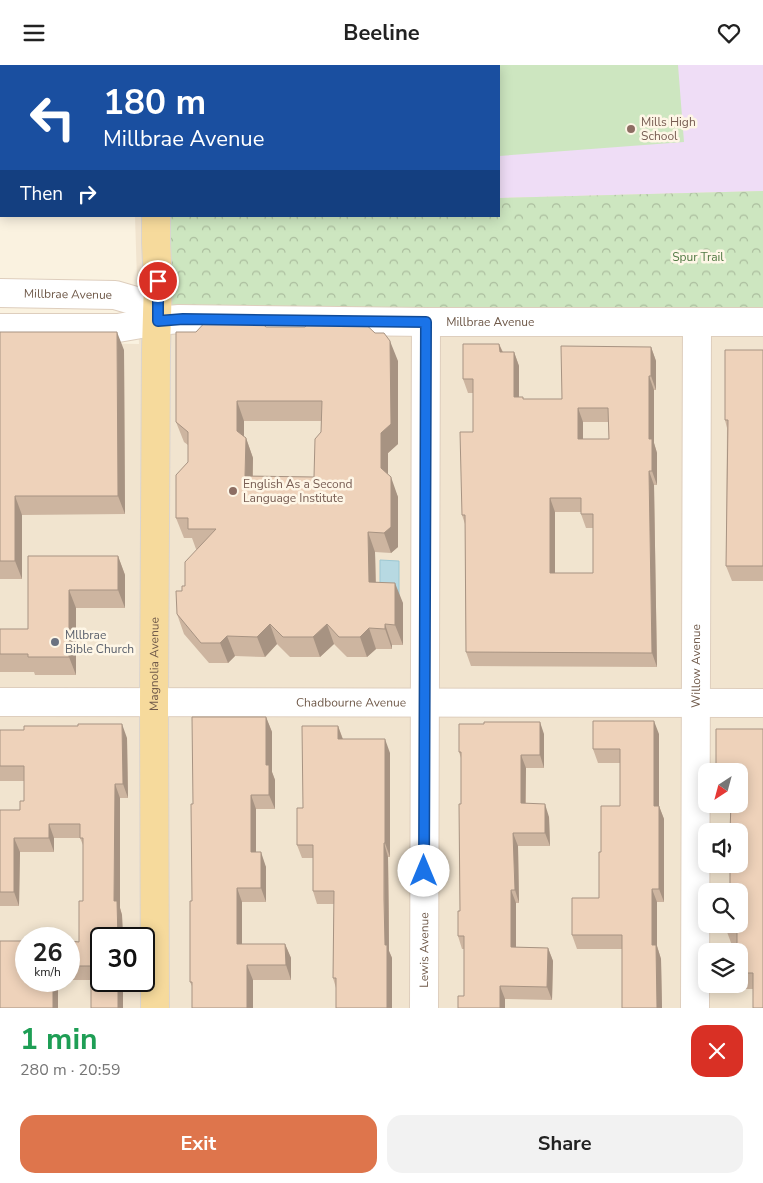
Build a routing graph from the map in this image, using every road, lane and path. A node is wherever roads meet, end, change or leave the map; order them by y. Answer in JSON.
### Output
{"nodes":[{"id":1,"x":156,"y":217,"type":"edge"},
{"id":2,"x":0,"y":293,"type":"edge"},
{"id":3,"x":158,"y":321,"type":"junction"},
{"id":4,"x":426,"y":322,"type":"junction"},
{"id":5,"x":697,"y":322,"type":"junction"},
{"id":6,"x":763,"y":322,"type":"edge"},
{"id":7,"x":0,"y":328,"type":"edge"},
{"id":8,"x":0,"y":702,"type":"edge"},
{"id":9,"x":154,"y":703,"type":"junction"},
{"id":10,"x":425,"y":703,"type":"junction"},
{"id":11,"x":696,"y":703,"type":"junction"},
{"id":12,"x":763,"y":703,"type":"edge"},
{"id":13,"x":155,"y":1008,"type":"edge"},
{"id":14,"x":424,"y":1008,"type":"edge"},
{"id":15,"x":695,"y":1008,"type":"edge"}],
"edges":[{"from":1,"to":3,"type":"main road","name":"Magnolia Avenue"},
{"from":2,"to":3,"type":"street","name":"Millbrae Avenue"},
{"from":3,"to":4,"type":"street","name":"Millbrae Avenue"},
{"from":3,"to":7,"type":"street","name":"Millbrae Avenue"},
{"from":3,"to":9,"type":"main road","name":"Magnolia Avenue"},
{"from":4,"to":5,"type":"street","name":"Millbrae Avenue"},
{"from":4,"to":10,"type":"street","name":"Lewis Avenue"},
{"from":5,"to":6,"type":"street","name":"Millbrae Avenue"},
{"from":5,"to":11,"type":"street","name":"Willow Avenue"},
{"from":8,"to":9,"type":"street","name":"Chadbourne Avenue"},
{"from":9,"to":10,"type":"street","name":"Chadbourne Avenue"},
{"from":9,"to":13,"type":"main road","name":"Magnolia Avenue"},
{"from":10,"to":11,"type":"street","name":"Chadbourne Avenue"},
{"from":10,"to":14,"type":"street","name":"Lewis Avenue"},
{"from":11,"to":12,"type":"street","name":"Chadbourne Avenue"},
{"from":11,"to":15,"type":"street","name":"Willow Avenue"}]}
